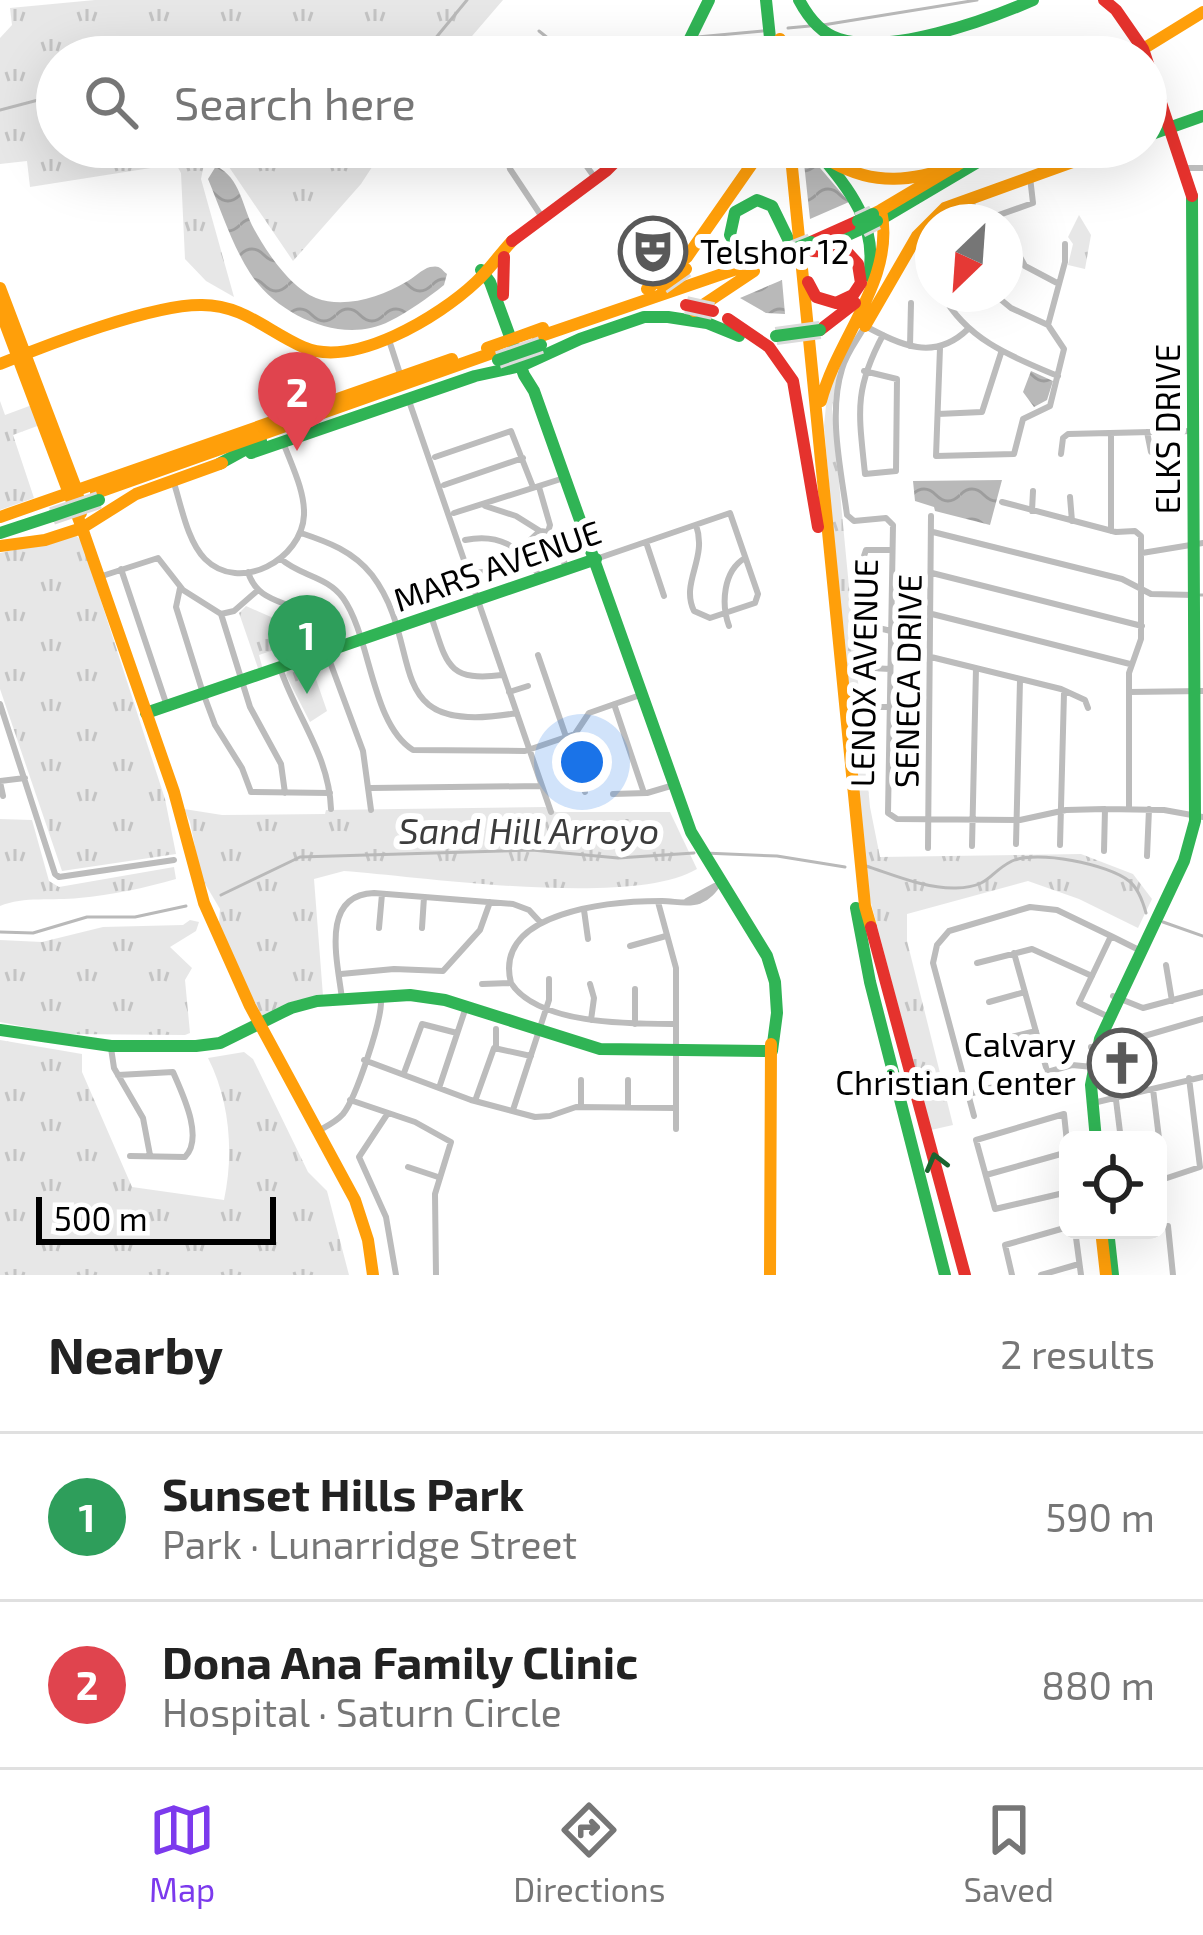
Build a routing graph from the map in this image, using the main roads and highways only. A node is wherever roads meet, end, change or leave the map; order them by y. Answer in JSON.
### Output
{"nodes":[{"id":1,"x":709,"y":0,"type":"edge"},
{"id":2,"x":766,"y":0,"type":"edge"},
{"id":3,"x":776,"y":0,"type":"edge"},
{"id":4,"x":799,"y":0,"type":"edge"},
{"id":5,"x":1033,"y":0,"type":"edge"},
{"id":6,"x":1104,"y":0,"type":"edge"},
{"id":7,"x":1008,"y":5,"type":"edge"},
{"id":8,"x":1199,"y":20,"type":"edge"},
{"id":9,"x":691,"y":36,"type":"edge"},
{"id":10,"x":770,"y":36,"type":"edge"},
{"id":11,"x":780,"y":36,"type":"edge"},
{"id":12,"x":832,"y":36,"type":"edge"},
{"id":13,"x":905,"y":36,"type":"edge"},
{"id":14,"x":1130,"y":36,"type":"edge"},
{"id":15,"x":1167,"y":39,"type":"edge"},
{"id":16,"x":1167,"y":39,"type":"edge"},
{"id":17,"x":1203,"y":116,"type":"edge"},
{"id":18,"x":1167,"y":117,"type":"edge"},
{"id":19,"x":1172,"y":128,"type":"junction"},
{"id":20,"x":1167,"y":130,"type":"edge"},
{"id":21,"x":606,"y":168,"type":"edge"},
{"id":22,"x":747,"y":168,"type":"edge"},
{"id":23,"x":750,"y":168,"type":"edge"},
{"id":24,"x":786,"y":168,"type":"edge"},
{"id":25,"x":788,"y":168,"type":"edge"},
{"id":26,"x":832,"y":168,"type":"edge"},
{"id":27,"x":843,"y":168,"type":"edge"},
{"id":28,"x":951,"y":168,"type":"edge"},
{"id":29,"x":953,"y":168,"type":"edge"},
{"id":30,"x":966,"y":168,"type":"edge"},
{"id":31,"x":1053,"y":168,"type":"edge"},
{"id":32,"x":731,"y":207,"type":"junction"},
{"id":33,"x":1198,"y":209,"type":"edge"},
{"id":34,"x":540,"y":215,"type":"junction"},
{"id":35,"x":879,"y":216,"type":"junction"},
{"id":36,"x":513,"y":239,"type":"junction"},
{"id":37,"x":791,"y":245,"type":"junction"},
{"id":38,"x":812,"y":246,"type":"junction"},
{"id":39,"x":1198,"y":250,"type":"edge"},
{"id":40,"x":779,"y":259,"type":"junction"},
{"id":41,"x":801,"y":267,"type":"junction"},
{"id":42,"x":484,"y":270,"type":"junction"},
{"id":43,"x":746,"y":271,"type":"junction"},
{"id":44,"x":0,"y":288,"type":"edge"},
{"id":45,"x":647,"y":289,"type":"junction"},
{"id":46,"x":1198,"y":291,"type":"edge"},
{"id":47,"x":502,"y":299,"type":"junction"},
{"id":48,"x":651,"y":307,"type":"junction"},
{"id":49,"x":0,"y":310,"type":"edge"},
{"id":50,"x":608,"y":314,"type":"junction"},
{"id":51,"x":668,"y":317,"type":"junction"},
{"id":52,"x":728,"y":319,"type":"junction"},
{"id":53,"x":865,"y":326,"type":"road end"},
{"id":54,"x":1198,"y":332,"type":"edge"},
{"id":55,"x":538,"y":343,"type":"junction"},
{"id":56,"x":504,"y":350,"type":"junction"},
{"id":57,"x":21,"y":356,"type":"junction"},
{"id":58,"x":0,"y":364,"type":"edge"},
{"id":59,"x":524,"y":365,"type":"junction"},
{"id":60,"x":1198,"y":373,"type":"edge"},
{"id":61,"x":1198,"y":411,"type":"edge"},
{"id":62,"x":261,"y":441,"type":"junction"},
{"id":63,"x":805,"y":448,"type":"junction"},
{"id":64,"x":197,"y":454,"type":"junction"},
{"id":65,"x":1198,"y":455,"type":"edge"},
{"id":66,"x":219,"y":464,"type":"junction"},
{"id":67,"x":820,"y":464,"type":"junction"},
{"id":68,"x":134,"y":470,"type":"junction"},
{"id":69,"x":73,"y":492,"type":"junction"},
{"id":70,"x":1198,"y":492,"type":"edge"},
{"id":71,"x":100,"y":497,"type":"junction"},
{"id":72,"x":49,"y":509,"type":"junction"},
{"id":73,"x":0,"y":525,"type":"edge"},
{"id":74,"x":818,"y":527,"type":"junction"},
{"id":75,"x":82,"y":528,"type":"junction"},
{"id":76,"x":58,"y":536,"type":"junction"},
{"id":77,"x":1198,"y":544,"type":"edge"},
{"id":78,"x":0,"y":546,"type":"edge"},
{"id":79,"x":593,"y":560,"type":"junction"},
{"id":80,"x":1199,"y":573,"type":"edge"},
{"id":81,"x":622,"y":644,"type":"junction"},
{"id":82,"x":1199,"y":691,"type":"edge"},
{"id":83,"x":642,"y":696,"type":"junction"},
{"id":84,"x":146,"y":713,"type":"junction"},
{"id":85,"x":1199,"y":789,"type":"edge"},
{"id":86,"x":1196,"y":816,"type":"edge"},
{"id":87,"x":260,"y":1024,"type":"junction"},
{"id":88,"x":0,"y":1030,"type":"edge"},
{"id":89,"x":772,"y":1051,"type":"junction"},
{"id":90,"x":1090,"y":1066,"type":"junction"},
{"id":91,"x":1093,"y":1131,"type":"edge"},
{"id":92,"x":1093,"y":1131,"type":"edge"},
{"id":93,"x":1105,"y":1239,"type":"edge"},
{"id":94,"x":373,"y":1275,"type":"edge"},
{"id":95,"x":772,"y":1275,"type":"edge"},
{"id":96,"x":945,"y":1275,"type":"edge"},
{"id":97,"x":965,"y":1275,"type":"edge"},
{"id":98,"x":1109,"y":1275,"type":"edge"}],
"edges":[{"from":1,"to":9,"type":"main road"},
{"from":2,"to":10,"type":"main road"},
{"from":3,"to":11,"type":"main road"},
{"from":4,"to":12,"type":"main road"},
{"from":5,"to":7,"type":"main road"},
{"from":6,"to":14,"type":"main road","name":"ELKS DRIVE"},
{"from":7,"to":13,"type":"main road"},
{"from":8,"to":15,"type":"main road"},
{"from":8,"to":16,"type":"main road"},
{"from":17,"to":19,"type":"main road"},
{"from":18,"to":19,"type":"main road","name":"ELKS DRIVE"},
{"from":19,"to":20,"type":"main road"},
{"from":19,"to":33,"type":"main road","name":"ELKS DRIVE"},
{"from":21,"to":34,"type":"main road"},
{"from":22,"to":45,"type":"main road"},
{"from":23,"to":32,"type":"main road"},
{"from":24,"to":37,"type":"main road"},
{"from":25,"to":41,"type":"main road"},
{"from":26,"to":52,"type":"main road","bridge":true},
{"from":27,"to":28,"type":"main road"},
{"from":29,"to":35,"type":"main road"},
{"from":30,"to":35,"type":"main road"},
{"from":31,"to":53,"type":"main road","name":"LENOX AVENUE"},
{"from":32,"to":43,"type":"main road"},
{"from":32,"to":50,"type":"main road","bridge":true},
{"from":33,"to":39,"type":"main road","name":"ELKS DRIVE"},
{"from":34,"to":36,"type":"main road"},
{"from":34,"to":42,"type":"main road"},
{"from":35,"to":38,"type":"main road","bridge":true},
{"from":35,"to":67,"type":"main road"},
{"from":36,"to":42,"type":"main road"},
{"from":36,"to":47,"type":"main road"},
{"from":37,"to":40,"type":"main road"},
{"from":37,"to":74,"type":"main road"},
{"from":38,"to":40,"type":"main road","bridge":true},
{"from":38,"to":41,"type":"main road"},
{"from":39,"to":46,"type":"main road","name":"ELKS DRIVE"},
{"from":40,"to":43,"type":"main road"},
{"from":41,"to":67,"type":"main road"},
{"from":42,"to":47,"type":"main road"},
{"from":42,"to":57,"type":"main road"},
{"from":43,"to":45,"type":"main road"},
{"from":43,"to":48,"type":"main road"},
{"from":43,"to":50,"type":"main road"},
{"from":43,"to":51,"type":"main road"},
{"from":44,"to":57,"type":"main road"},
{"from":45,"to":55,"type":"main road"},
{"from":46,"to":54,"type":"main road","name":"ELKS DRIVE"},
{"from":47,"to":56,"type":"main road"},
{"from":48,"to":52,"type":"main road","bridge":true},
{"from":48,"to":55,"type":"main road"},
{"from":49,"to":57,"type":"main road"},
{"from":50,"to":55,"type":"main road"},
{"from":51,"to":55,"type":"main road"},
{"from":51,"to":63,"type":"main road"},
{"from":52,"to":63,"type":"main road"},
{"from":54,"to":60,"type":"main road","name":"ELKS DRIVE"},
{"from":55,"to":56,"type":"main road","bridge":true},
{"from":55,"to":56,"type":"main road"},
{"from":55,"to":59,"type":"main road"},
{"from":56,"to":59,"type":"main road"},
{"from":56,"to":59,"type":"main road"},
{"from":56,"to":62,"type":"main road"},
{"from":56,"to":64,"type":"main road"},
{"from":56,"to":66,"type":"main road"},
{"from":56,"to":68,"type":"main road"},
{"from":57,"to":58,"type":"main road"},
{"from":57,"to":69,"type":"main road"},
{"from":59,"to":79,"type":"main road"},
{"from":60,"to":61,"type":"main road","name":"ELKS DRIVE"},
{"from":61,"to":65,"type":"main road","name":"ELKS DRIVE"},
{"from":62,"to":66,"type":"main road"},
{"from":62,"to":71,"type":"main road"},
{"from":63,"to":74,"type":"main road"},
{"from":64,"to":68,"type":"main road"},
{"from":64,"to":71,"type":"main road"},
{"from":65,"to":70,"type":"main road","name":"ELKS DRIVE"},
{"from":66,"to":71,"type":"main road"},
{"from":97,"to":67,"type":"main road","one_way":true},
{"from":68,"to":71,"type":"main road"},
{"from":69,"to":71,"type":"main road"},
{"from":69,"to":72,"type":"main road"},
{"from":69,"to":75,"type":"main road"},
{"from":70,"to":77,"type":"main road","name":"ELKS DRIVE"},
{"from":71,"to":72,"type":"main road","bridge":true},
{"from":71,"to":75,"type":"main road"},
{"from":72,"to":73,"type":"main road"},
{"from":72,"to":76,"type":"main road"},
{"from":74,"to":96,"type":"main road"},
{"from":75,"to":76,"type":"main road"},
{"from":75,"to":84,"type":"main road"},
{"from":76,"to":78,"type":"main road"},
{"from":77,"to":80,"type":"main road","name":"ELKS DRIVE"},
{"from":79,"to":81,"type":"main road"},
{"from":79,"to":84,"type":"main road","name":"MARS AVENUE"},
{"from":80,"to":82,"type":"main road","name":"ELKS DRIVE"},
{"from":81,"to":83,"type":"main road"},
{"from":81,"to":83,"type":"main road"},
{"from":82,"to":85,"type":"main road","name":"ELKS DRIVE"},
{"from":83,"to":89,"type":"main road"},
{"from":84,"to":87,"type":"main road"},
{"from":85,"to":86,"type":"main road","name":"ELKS DRIVE"},
{"from":86,"to":90,"type":"main road","name":"ELKS DRIVE"},
{"from":87,"to":88,"type":"main road"},
{"from":87,"to":89,"type":"main road"},
{"from":87,"to":94,"type":"main road"},
{"from":89,"to":95,"type":"main road"},
{"from":90,"to":91,"type":"main road","name":"ELKS DRIVE"},
{"from":90,"to":92,"type":"main road","name":"ELKS DRIVE"},
{"from":93,"to":98,"type":"main road"}]}
